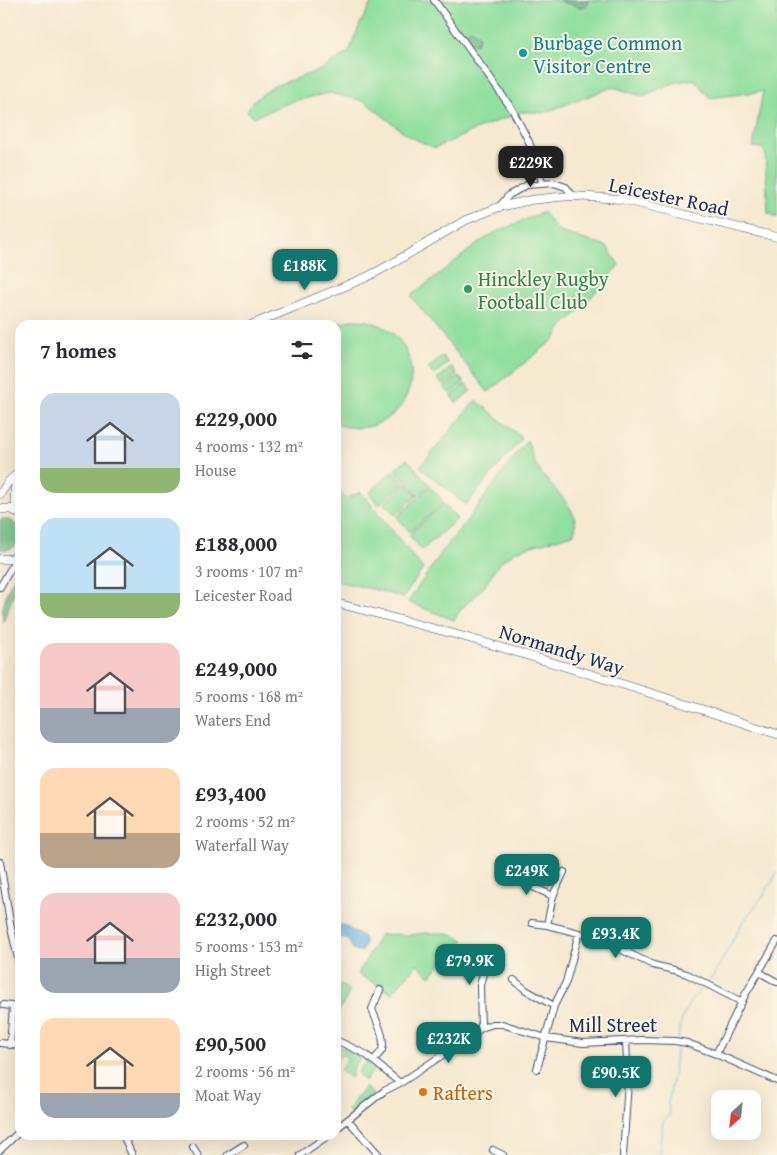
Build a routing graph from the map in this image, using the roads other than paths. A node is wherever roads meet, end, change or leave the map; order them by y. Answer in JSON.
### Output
{"nodes":[{"id":1,"x":434,"y":0,"type":"edge"},
{"id":2,"x":542,"y":184,"type":"junction"},
{"id":3,"x":573,"y":196,"type":"junction"},
{"id":4,"x":499,"y":207,"type":"junction"},
{"id":5,"x":777,"y":237,"type":"edge"},
{"id":6,"x":263,"y":320,"type":"edge"},
{"id":7,"x":15,"y":476,"type":"edge"},
{"id":8,"x":0,"y":494,"type":"edge"},
{"id":9,"x":0,"y":510,"type":"edge"},
{"id":10,"x":15,"y":512,"type":"edge"},
{"id":11,"x":15,"y":557,"type":"edge"},
{"id":12,"x":0,"y":559,"type":"edge"},
{"id":13,"x":15,"y":562,"type":"edge"},
{"id":14,"x":0,"y":587,"type":"edge"},
{"id":15,"x":341,"y":605,"type":"edge"},
{"id":16,"x":777,"y":734,"type":"edge"},
{"id":17,"x":0,"y":862,"type":"edge"},
{"id":18,"x":564,"y":872,"type":"dead end"},
{"id":19,"x":511,"y":877,"type":"dead end"},
{"id":20,"x":552,"y":896,"type":"junction"},
{"id":21,"x":532,"y":923,"type":"dead end"},
{"id":22,"x":547,"y":925,"type":"junction"},
{"id":23,"x":15,"y":928,"type":"edge"},
{"id":24,"x":579,"y":933,"type":"junction"},
{"id":25,"x":777,"y":941,"type":"edge"},
{"id":26,"x":493,"y":951,"type":"dead end"},
{"id":27,"x":484,"y":970,"type":"junction"},
{"id":28,"x":454,"y":971,"type":"dead end"},
{"id":29,"x":759,"y":972,"type":"junction"},
{"id":30,"x":514,"y":980,"type":"dead end"},
{"id":31,"x":777,"y":982,"type":"edge"},
{"id":32,"x":380,"y":990,"type":"dead end"},
{"id":33,"x":742,"y":1002,"type":"junction"},
{"id":34,"x":3,"y":1005,"type":"dead end"},
{"id":35,"x":554,"y":1006,"type":"junction"},
{"id":36,"x":15,"y":1007,"type":"edge"},
{"id":37,"x":15,"y":1018,"type":"edge"},
{"id":38,"x":481,"y":1028,"type":"junction"},
{"id":39,"x":546,"y":1038,"type":"junction"},
{"id":40,"x":626,"y":1041,"type":"junction"},
{"id":41,"x":341,"y":1042,"type":"edge"},
{"id":42,"x":0,"y":1043,"type":"edge"},
{"id":43,"x":10,"y":1044,"type":"junction"},
{"id":44,"x":15,"y":1044,"type":"edge"},
{"id":45,"x":716,"y":1054,"type":"junction"},
{"id":46,"x":374,"y":1060,"type":"junction"},
{"id":47,"x":537,"y":1069,"type":"dead end"},
{"id":48,"x":777,"y":1081,"type":"edge"},
{"id":49,"x":400,"y":1083,"type":"junction"},
{"id":50,"x":348,"y":1120,"type":"junction"},
{"id":51,"x":341,"y":1125,"type":"edge"},
{"id":52,"x":15,"y":1136,"type":"edge"},
{"id":53,"x":125,"y":1140,"type":"edge"},
{"id":54,"x":322,"y":1140,"type":"edge"},
{"id":55,"x":244,"y":1145,"type":"dead end"},
{"id":56,"x":193,"y":1147,"type":"dead end"},
{"id":57,"x":0,"y":1150,"type":"edge"},
{"id":58,"x":493,"y":1150,"type":"dead end"},
{"id":59,"x":132,"y":1155,"type":"edge"},
{"id":60,"x":198,"y":1155,"type":"edge"},
{"id":61,"x":228,"y":1155,"type":"edge"},
{"id":62,"x":300,"y":1155,"type":"edge"},
{"id":63,"x":379,"y":1155,"type":"edge"},
{"id":64,"x":503,"y":1155,"type":"edge"},
{"id":65,"x":623,"y":1155,"type":"edge"}],
"edges":[{"from":1,"to":2,"type":"street"},
{"from":2,"to":3,"type":"street"},
{"from":2,"to":4,"type":"street"},
{"from":3,"to":4,"type":"main road","name":"Leicester Road"},
{"from":3,"to":5,"type":"main road","name":"Leicester Road"},
{"from":4,"to":6,"type":"main road","name":"Leicester Road"},
{"from":7,"to":8,"type":"main road"},
{"from":9,"to":10,"type":"main road"},
{"from":11,"to":12,"type":"main road"},
{"from":13,"to":14,"type":"street"},
{"from":15,"to":16,"type":"main road","name":"Normandy Way"},
{"from":17,"to":23,"type":"street"},
{"from":18,"to":20,"type":"street"},
{"from":19,"to":20,"type":"street"},
{"from":20,"to":22,"type":"street"},
{"from":21,"to":22,"type":"street"},
{"from":22,"to":24,"type":"street"},
{"from":24,"to":33,"type":"street"},
{"from":24,"to":35,"type":"street"},
{"from":25,"to":29,"type":"street"},
{"from":26,"to":27,"type":"street"},
{"from":27,"to":28,"type":"street"},
{"from":27,"to":38,"type":"street"},
{"from":29,"to":31,"type":"street"},
{"from":29,"to":33,"type":"street"},
{"from":30,"to":35,"type":"street"},
{"from":32,"to":46,"type":"street"},
{"from":33,"to":45,"type":"street"},
{"from":34,"to":36,"type":"street"},
{"from":35,"to":39,"type":"street"},
{"from":37,"to":43,"type":"street"},
{"from":38,"to":39,"type":"street","name":"Mill Street"},
{"from":38,"to":49,"type":"street"},
{"from":39,"to":40,"type":"street","name":"Mill Street"},
{"from":39,"to":47,"type":"street"},
{"from":40,"to":45,"type":"street","name":"Mill Street"},
{"from":40,"to":65,"type":"street"},
{"from":41,"to":46,"type":"street"},
{"from":42,"to":43,"type":"street"},
{"from":43,"to":44,"type":"street"},
{"from":45,"to":48,"type":"street","name":"Mill Street"},
{"from":46,"to":49,"type":"street"},
{"from":49,"to":50,"type":"street"},
{"from":50,"to":51,"type":"street"},
{"from":50,"to":63,"type":"street"},
{"from":52,"to":57,"type":"street"},
{"from":53,"to":59,"type":"street"},
{"from":54,"to":62,"type":"street"},
{"from":55,"to":61,"type":"street"},
{"from":56,"to":60,"type":"street"},
{"from":58,"to":64,"type":"street"}]}
